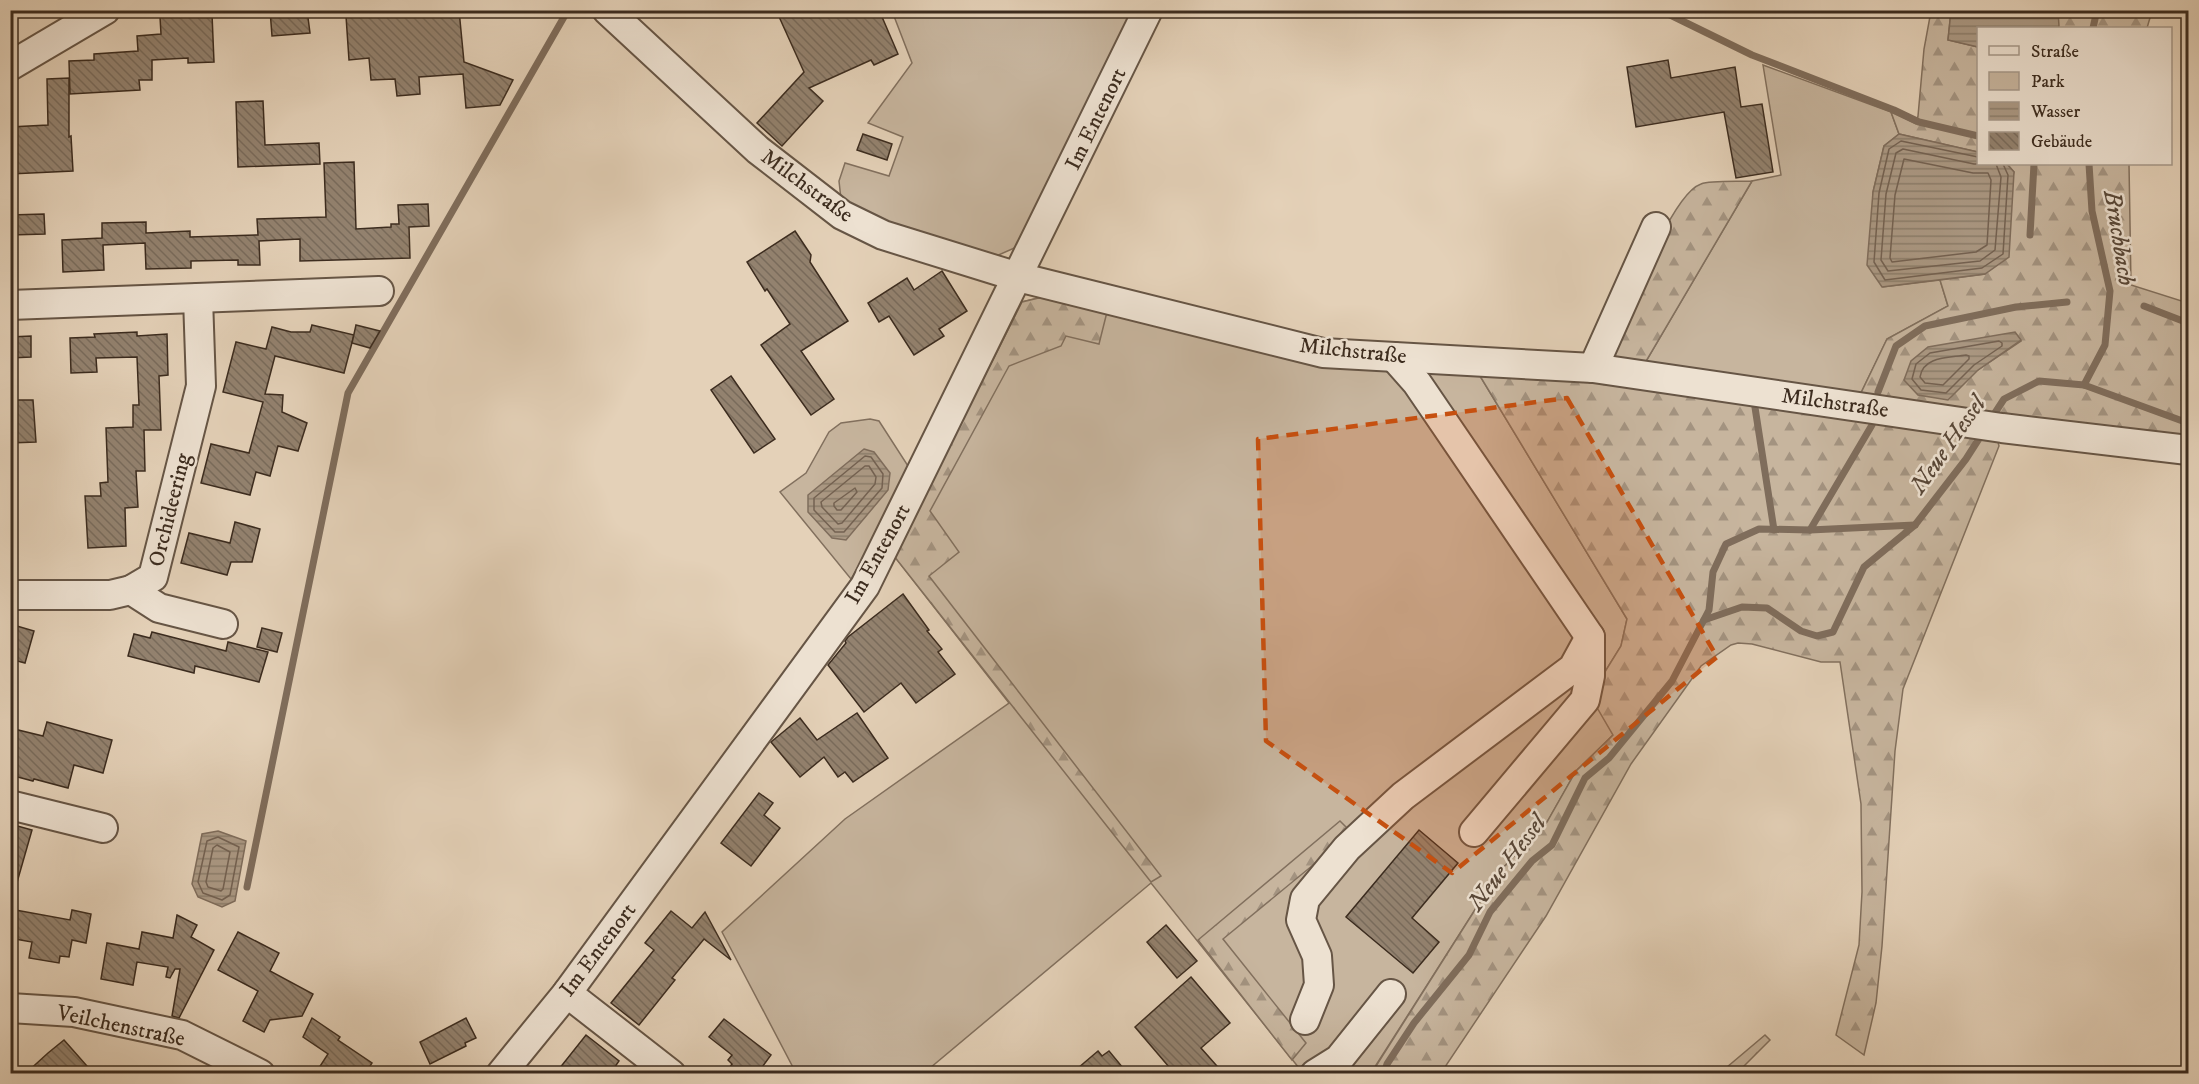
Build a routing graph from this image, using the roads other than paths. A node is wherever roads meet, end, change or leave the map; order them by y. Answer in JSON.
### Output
{"nodes":[{"id":1,"x":105,"y":10,"type":"edge"},
{"id":2,"x":607,"y":10,"type":"edge"},
{"id":3,"x":1148,"y":10,"type":"edge"},
{"id":4,"x":10,"y":66,"type":"edge"},
{"id":5,"x":1656,"y":227,"type":"dead end"},
{"id":6,"x":1018,"y":278,"type":"junction"},
{"id":7,"x":379,"y":291,"type":"dead end"},
{"id":8,"x":198,"y":298,"type":"junction"},
{"id":9,"x":10,"y":305,"type":"edge"},
{"id":10,"x":1395,"y":357,"type":"junction"},
{"id":11,"x":1593,"y":368,"type":"junction"},
{"id":12,"x":2188,"y":450,"type":"edge"},
{"id":13,"x":131,"y":590,"type":"junction"},
{"id":14,"x":10,"y":595,"type":"edge"},
{"id":15,"x":223,"y":624,"type":"dead end"},
{"id":16,"x":1590,"y":638,"type":"junction"},
{"id":17,"x":10,"y":805,"type":"edge"},
{"id":18,"x":103,"y":828,"type":"dead end"},
{"id":19,"x":1474,"y":832,"type":"dead end"},
{"id":20,"x":567,"y":993,"type":"junction"},
{"id":21,"x":1391,"y":994,"type":"dead end"},
{"id":22,"x":10,"y":1008,"type":"edge"},
{"id":23,"x":1305,"y":1020,"type":"dead end"},
{"id":24,"x":260,"y":1074,"type":"edge"},
{"id":25,"x":501,"y":1074,"type":"edge"},
{"id":26,"x":671,"y":1074,"type":"edge"},
{"id":27,"x":1315,"y":1074,"type":"edge"}],
"edges":[{"from":1,"to":4,"type":"street"},
{"from":2,"to":6,"type":"street","name":"Milchstraße"},
{"from":3,"to":6,"type":"street","name":"Im Entenort"},
{"from":5,"to":11,"type":"street"},
{"from":6,"to":10,"type":"street","name":"Milchstraße"},
{"from":6,"to":20,"type":"street","name":"Im Entenort"},
{"from":7,"to":8,"type":"street"},
{"from":8,"to":9,"type":"street"},
{"from":8,"to":13,"type":"street","name":"Orchideering"},
{"from":10,"to":11,"type":"street","name":"Milchstraße"},
{"from":10,"to":16,"type":"street"},
{"from":11,"to":12,"type":"street","name":"Milchstraße"},
{"from":13,"to":14,"type":"street","name":"Orchideering"},
{"from":13,"to":15,"type":"street"},
{"from":16,"to":19,"type":"street"},
{"from":16,"to":23,"type":"street"},
{"from":17,"to":18,"type":"street"},
{"from":20,"to":25,"type":"street","name":"Im Entenort"},
{"from":20,"to":26,"type":"street"},
{"from":21,"to":27,"type":"street"},
{"from":22,"to":24,"type":"street","name":"Veilchenstraße"}]}
